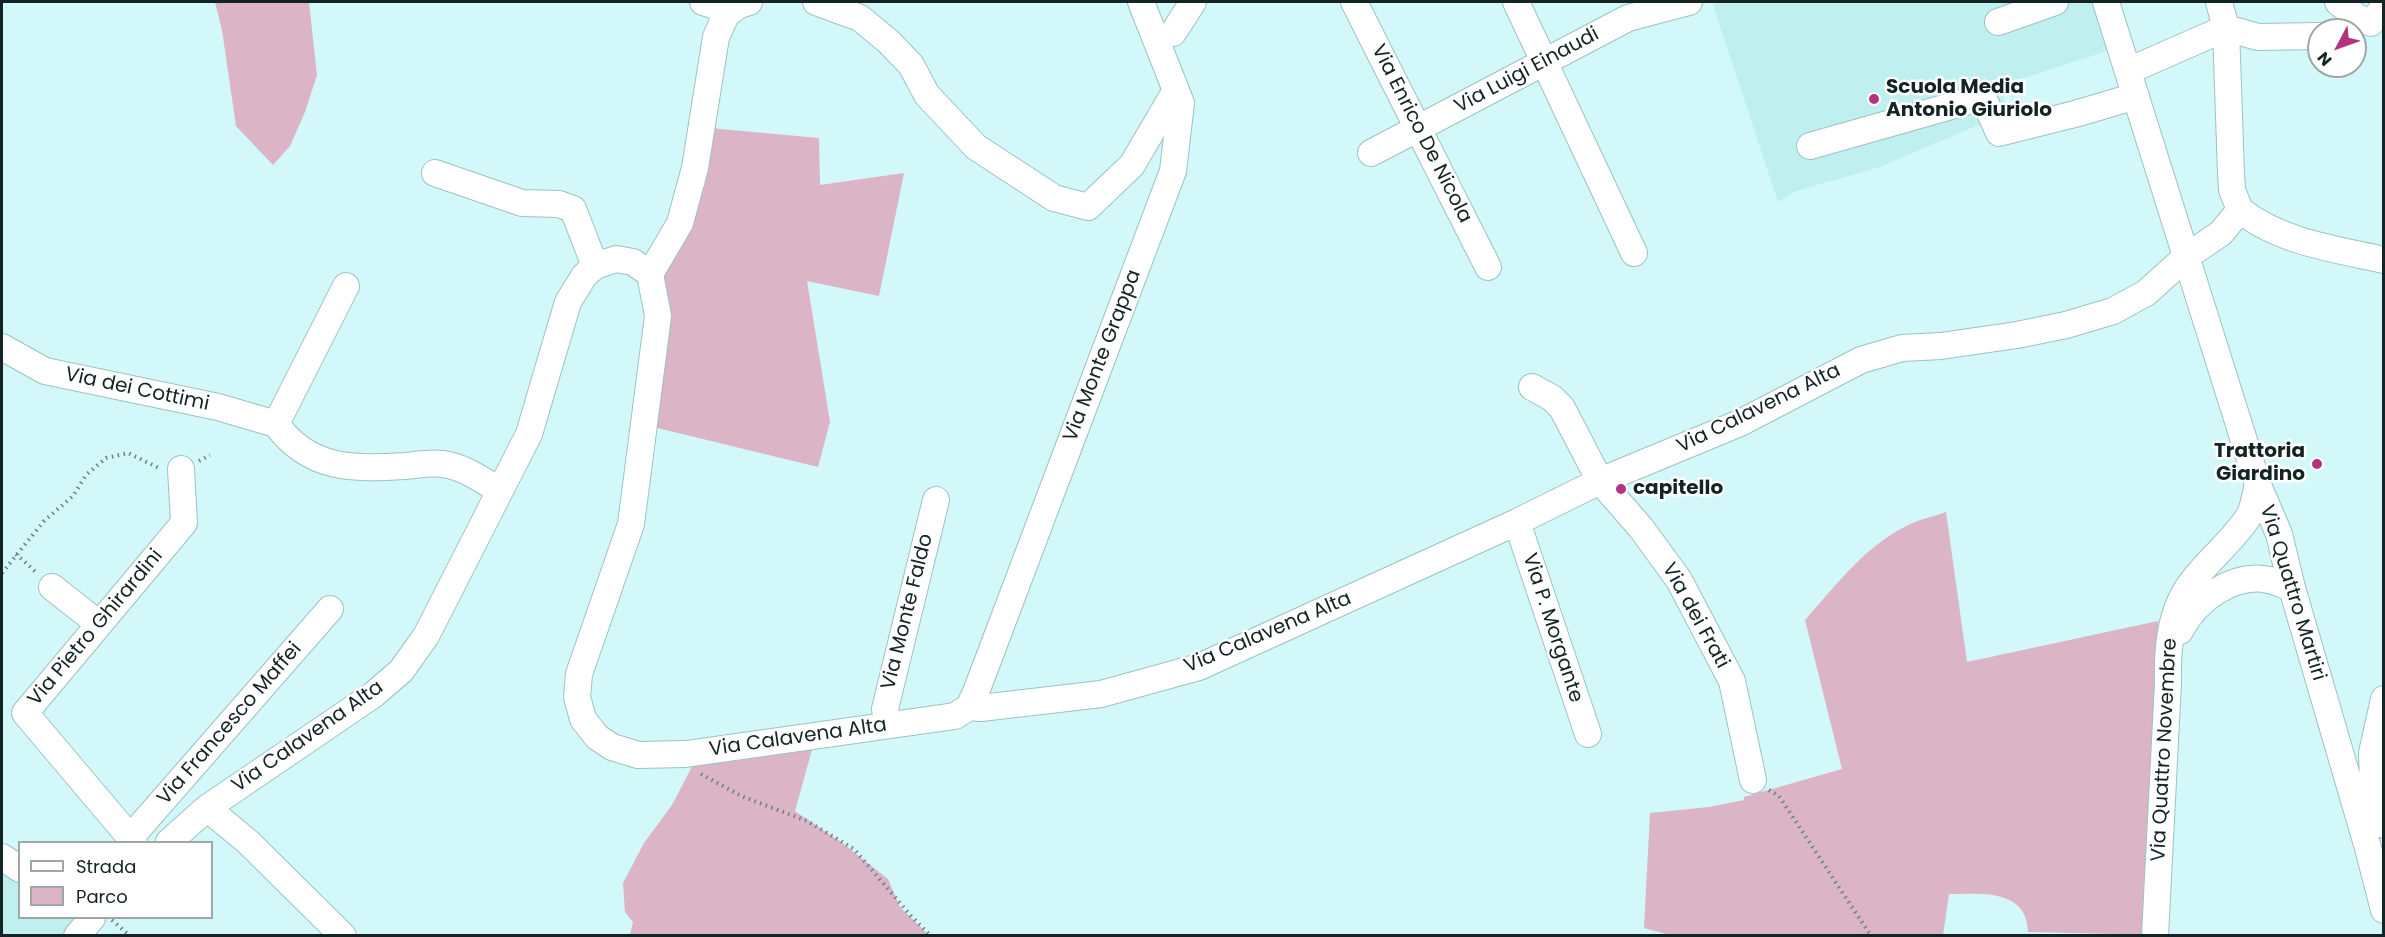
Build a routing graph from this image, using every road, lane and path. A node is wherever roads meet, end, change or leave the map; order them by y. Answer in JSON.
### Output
{"nodes":[{"id":1,"x":703,"y":2,"type":"edge"},
{"id":2,"x":749,"y":2,"type":"edge"},
{"id":3,"x":816,"y":2,"type":"edge"},
{"id":4,"x":1141,"y":2,"type":"edge"},
{"id":5,"x":1193,"y":2,"type":"edge"},
{"id":6,"x":1353,"y":2,"type":"edge"},
{"id":7,"x":1516,"y":2,"type":"edge"},
{"id":8,"x":1689,"y":2,"type":"edge"},
{"id":9,"x":2055,"y":2,"type":"edge"},
{"id":10,"x":2106,"y":2,"type":"edge"},
{"id":11,"x":2219,"y":2,"type":"edge"},
{"id":12,"x":2338,"y":2,"type":"edge"},
{"id":13,"x":2384,"y":7,"type":"edge"},
{"id":14,"x":1624,"y":10,"type":"edge"},
{"id":15,"x":726,"y":15,"type":"junction"},
{"id":16,"x":1998,"y":22,"type":"dead end"},
{"id":17,"x":2226,"y":28,"type":"junction"},
{"id":18,"x":1173,"y":33,"type":"dead end"},
{"id":19,"x":2384,"y":35,"type":"edge"},
{"id":20,"x":2307,"y":36,"type":"edge"},
{"id":21,"x":2367,"y":36,"type":"edge"},
{"id":22,"x":1544,"y":62,"type":"junction"},
{"id":23,"x":2128,"y":71,"type":"junction"},
{"id":24,"x":1176,"y":90,"type":"junction"},
{"id":25,"x":2136,"y":96,"type":"junction"},
{"id":26,"x":1418,"y":129,"type":"junction"},
{"id":27,"x":1810,"y":146,"type":"dead end"},
{"id":28,"x":1371,"y":153,"type":"dead end"},
{"id":29,"x":435,"y":173,"type":"dead end"},
{"id":30,"x":2240,"y":210,"type":"junction"},
{"id":31,"x":1634,"y":253,"type":"dead end"},
{"id":32,"x":2186,"y":257,"type":"junction"},
{"id":33,"x":2384,"y":260,"type":"edge"},
{"id":34,"x":595,"y":266,"type":"junction"},
{"id":35,"x":1488,"y":267,"type":"dead end"},
{"id":36,"x":650,"y":274,"type":"junction"},
{"id":37,"x":346,"y":286,"type":"dead end"},
{"id":38,"x":2,"y":347,"type":"edge"},
{"id":39,"x":1532,"y":387,"type":"dead end"},
{"id":40,"x":276,"y":423,"type":"junction"},
{"id":41,"x":210,"y":455,"type":"dead end"},
{"id":42,"x":181,"y":469,"type":"junction"},
{"id":43,"x":1600,"y":481,"type":"junction"},
{"id":44,"x":2258,"y":485,"type":"junction"},
{"id":45,"x":500,"y":491,"type":"junction"},
{"id":46,"x":936,"y":500,"type":"dead end"},
{"id":47,"x":1517,"y":522,"type":"junction"},
{"id":48,"x":16,"y":554,"type":"junction"},
{"id":49,"x":2,"y":573,"type":"edge"},
{"id":50,"x":52,"y":587,"type":"joint"},
{"id":51,"x":2292,"y":588,"type":"junction"},
{"id":52,"x":330,"y":609,"type":"dead end"},
{"id":53,"x":99,"y":624,"type":"junction"},
{"id":54,"x":2167,"y":657,"type":"junction"},
{"id":55,"x":2384,"y":699,"type":"edge"},
{"id":56,"x":969,"y":706,"type":"junction"},
{"id":57,"x":888,"y":725,"type":"junction"},
{"id":58,"x":1587,"y":734,"type":"dead end"},
{"id":59,"x":686,"y":754,"type":"junction"},
{"id":60,"x":1753,"y":780,"type":"joint"},
{"id":61,"x":207,"y":808,"type":"junction"},
{"id":62,"x":2384,"y":825,"type":"edge"},
{"id":63,"x":132,"y":840,"type":"edge"},
{"id":64,"x":171,"y":841,"type":"edge"},
{"id":65,"x":2,"y":857,"type":"edge"},
{"id":66,"x":18,"y":868,"type":"edge"},
{"id":67,"x":2380,"y":889,"type":"edge"},
{"id":68,"x":2384,"y":910,"type":"edge"},
{"id":69,"x":91,"y":919,"type":"edge"},
{"id":70,"x":110,"y":919,"type":"edge"},
{"id":71,"x":77,"y":936,"type":"edge"},
{"id":72,"x":130,"y":936,"type":"edge"},
{"id":73,"x":343,"y":936,"type":"edge"},
{"id":74,"x":931,"y":936,"type":"edge"},
{"id":75,"x":1871,"y":936,"type":"edge"},
{"id":76,"x":2155,"y":936,"type":"edge"}],
"edges":[{"from":1,"to":15,"type":"street"},
{"from":2,"to":15,"type":"street"},
{"from":3,"to":24,"type":"street"},
{"from":4,"to":24,"type":"street","name":"Via Monte Grappa"},
{"from":5,"to":18,"type":"street"},
{"from":6,"to":26,"type":"street","name":"Via Enrico De Nicola"},
{"from":7,"to":22,"type":"street"},
{"from":8,"to":14,"type":"street","name":"Via Luigi Einaudi"},
{"from":9,"to":16,"type":"street"},
{"from":10,"to":23,"type":"street","name":"Via Quattro Martiri"},
{"from":11,"to":17,"type":"street"},
{"from":12,"to":13,"type":"street"},
{"from":14,"to":22,"type":"street","name":"Via Luigi Einaudi"},
{"from":15,"to":36,"type":"street"},
{"from":17,"to":20,"type":"street"},
{"from":17,"to":23,"type":"street"},
{"from":17,"to":30,"type":"street"},
{"from":19,"to":21,"type":"street"},
{"from":22,"to":26,"type":"street","name":"Via Luigi Einaudi"},
{"from":22,"to":31,"type":"street"},
{"from":23,"to":25,"type":"street","name":"Via Quattro Martiri"},
{"from":24,"to":56,"type":"street","name":"Via Monte Grappa"},
{"from":25,"to":27,"type":"street"},
{"from":25,"to":32,"type":"street","name":"Via Quattro Martiri"},
{"from":26,"to":28,"type":"street","name":"Via Luigi Einaudi"},
{"from":26,"to":35,"type":"street","name":"Via Enrico De Nicola"},
{"from":29,"to":34,"type":"street"},
{"from":30,"to":32,"type":"street","name":"Via Calavena Alta"},
{"from":30,"to":33,"type":"street"},
{"from":32,"to":43,"type":"street","name":"Via Calavena Alta"},
{"from":32,"to":44,"type":"street","name":"Via Quattro Martiri"},
{"from":34,"to":36,"type":"street"},
{"from":34,"to":45,"type":"street","name":"Via Calavena Alta"},
{"from":36,"to":59,"type":"street","name":"Via Calavena Alta"},
{"from":37,"to":40,"type":"street"},
{"from":38,"to":40,"type":"street","name":"Via dei Cottimi"},
{"from":39,"to":43,"type":"street","name":"Via dei Frati"},
{"from":40,"to":45,"type":"street"},
{"from":41,"to":42,"type":"path"},
{"from":42,"to":48,"type":"path"},
{"from":42,"to":53,"type":"street","name":"Via Pietro Ghirardini"},
{"from":43,"to":47,"type":"street","name":"Via Calavena Alta"},
{"from":43,"to":60,"type":"street","name":"Via dei Frati"},
{"from":44,"to":51,"type":"street","name":"Via Quattro Martiri"},
{"from":44,"to":54,"type":"street","name":"Via Quattro Novembre"},
{"from":45,"to":61,"type":"street","name":"Via Calavena Alta"},
{"from":46,"to":57,"type":"street","name":"Via Monte Faldo"},
{"from":47,"to":56,"type":"street","name":"Via Calavena Alta"},
{"from":47,"to":58,"type":"street","name":"Via P. Morgante"},
{"from":48,"to":49,"type":"path"},
{"from":48,"to":50,"type":"path"},
{"from":50,"to":53,"type":"street"},
{"from":51,"to":54,"type":"street"},
{"from":51,"to":67,"type":"street","name":"Via Quattro Martiri"},
{"from":52,"to":63,"type":"street","name":"Via Francesco Maffei"},
{"from":53,"to":63,"type":"street","name":"Via Pietro Ghirardini"},
{"from":54,"to":76,"type":"street","name":"Via Quattro Novembre"},
{"from":55,"to":62,"type":"street"},
{"from":56,"to":57,"type":"street","name":"Via Calavena Alta"},
{"from":57,"to":59,"type":"street","name":"Via Calavena Alta"},
{"from":59,"to":74,"type":"path"},
{"from":60,"to":75,"type":"path"},
{"from":61,"to":64,"type":"street","name":"Via Calavena Alta"},
{"from":61,"to":73,"type":"street"},
{"from":65,"to":66,"type":"street"},
{"from":67,"to":68,"type":"street","name":"Via Quattro Martiri"},
{"from":69,"to":71,"type":"street"},
{"from":70,"to":72,"type":"path"}]}
